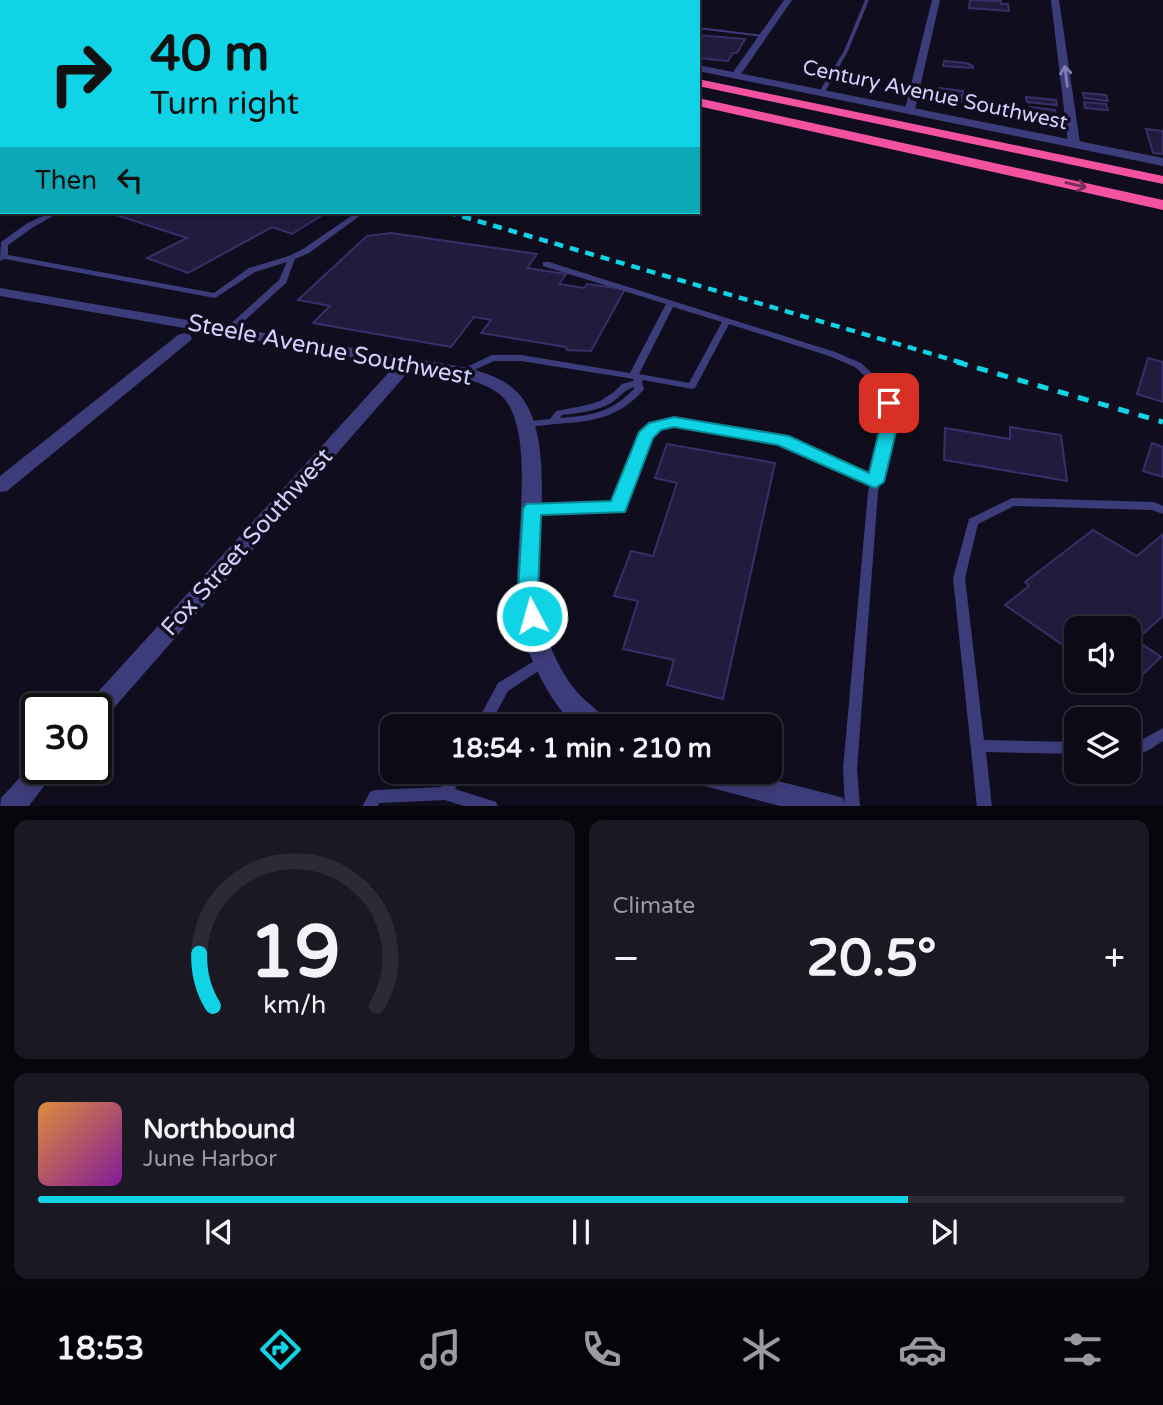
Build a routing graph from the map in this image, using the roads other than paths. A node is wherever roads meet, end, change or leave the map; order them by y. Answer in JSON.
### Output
{"nodes":[{"id":1,"x":788,"y":0,"type":"edge"},
{"id":2,"x":867,"y":0,"type":"edge"},
{"id":3,"x":936,"y":0,"type":"edge"},
{"id":4,"x":1055,"y":0,"type":"edge"},
{"id":5,"x":700,"y":27,"type":"edge"},
{"id":6,"x":763,"y":36,"type":"junction"},
{"id":7,"x":700,"y":68,"type":"edge"},
{"id":8,"x":736,"y":75,"type":"junction"},
{"id":9,"x":700,"y":82,"type":"edge"},
{"id":10,"x":700,"y":92,"type":"edge"},
{"id":11,"x":822,"y":92,"type":"junction"},
{"id":12,"x":700,"y":102,"type":"edge"},
{"id":13,"x":910,"y":109,"type":"junction"},
{"id":14,"x":1074,"y":143,"type":"junction"},
{"id":15,"x":1163,"y":162,"type":"edge"},
{"id":16,"x":1163,"y":180,"type":"edge"},
{"id":17,"x":1163,"y":192,"type":"edge"},
{"id":18,"x":1163,"y":205,"type":"edge"},
{"id":19,"x":52,"y":214,"type":"edge"},
{"id":20,"x":358,"y":214,"type":"edge"},
{"id":21,"x":2,"y":258,"type":"edge"},
{"id":22,"x":292,"y":258,"type":"junction"},
{"id":23,"x":547,"y":264,"type":"dead end"},
{"id":24,"x":0,"y":292,"type":"edge"},
{"id":25,"x":671,"y":303,"type":"junction"},
{"id":26,"x":727,"y":320,"type":"junction"},
{"id":27,"x":229,"y":330,"type":"junction"},
{"id":28,"x":184,"y":338,"type":"dead end"},
{"id":29,"x":463,"y":372,"type":"junction"},
{"id":30,"x":397,"y":374,"type":"dead end"},
{"id":31,"x":637,"y":379,"type":"junction"},
{"id":32,"x":526,"y":424,"type":"junction"},
{"id":33,"x":875,"y":482,"type":"junction"},
{"id":34,"x":0,"y":486,"type":"edge"},
{"id":35,"x":532,"y":509,"type":"junction"},
{"id":36,"x":1163,"y":510,"type":"edge"},
{"id":37,"x":545,"y":660,"type":"junction"},
{"id":38,"x":112,"y":693,"type":"edge"},
{"id":39,"x":488,"y":714,"type":"edge"},
{"id":40,"x":585,"y":714,"type":"edge"},
{"id":41,"x":1163,"y":734,"type":"edge"},
{"id":42,"x":978,"y":746,"type":"junction"},
{"id":43,"x":1141,"y":747,"type":"edge"},
{"id":44,"x":1064,"y":748,"type":"edge"},
{"id":45,"x":31,"y":784,"type":"edge"},
{"id":46,"x":450,"y":784,"type":"edge"},
{"id":47,"x":744,"y":784,"type":"edge"},
{"id":48,"x":445,"y":793,"type":"junction"},
{"id":49,"x":11,"y":806,"type":"edge"},
{"id":50,"x":370,"y":806,"type":"edge"},
{"id":51,"x":488,"y":806,"type":"edge"},
{"id":52,"x":830,"y":806,"type":"edge"},
{"id":53,"x":853,"y":806,"type":"edge"},
{"id":54,"x":985,"y":806,"type":"edge"}],
"edges":[{"from":1,"to":6,"type":"street"},
{"from":2,"to":11,"type":"lane"},
{"from":3,"to":13,"type":"street"},
{"from":14,"to":4,"type":"street","one_way":true},
{"from":5,"to":6,"type":"lane"},
{"from":6,"to":8,"type":"street"},
{"from":7,"to":8,"type":"street","name":"Century Avenue Southwest"},
{"from":8,"to":11,"type":"street","name":"Century Avenue Southwest"},
{"from":9,"to":16,"type":"highway"},
{"from":10,"to":17,"type":"highway"},
{"from":11,"to":13,"type":"street","name":"Century Avenue Southwest"},
{"from":12,"to":18,"type":"highway","one_way":true},
{"from":13,"to":14,"type":"street","name":"Century Avenue Southwest"},
{"from":14,"to":15,"type":"street","name":"Century Avenue Southwest"},
{"from":19,"to":21,"type":"lane"},
{"from":20,"to":22,"type":"lane"},
{"from":21,"to":22,"type":"lane"},
{"from":22,"to":27,"type":"lane"},
{"from":23,"to":25,"type":"lane"},
{"from":24,"to":27,"type":"street","name":"Steele Avenue Southwest"},
{"from":25,"to":26,"type":"lane"},
{"from":25,"to":31,"type":"lane"},
{"from":26,"to":31,"type":"lane"},
{"from":26,"to":33,"type":"lane"},
{"from":27,"to":29,"type":"street","name":"Steele Avenue Southwest"},
{"from":28,"to":34,"type":"street"},
{"from":29,"to":31,"type":"lane"},
{"from":29,"to":32,"type":"street","name":"Steele Avenue Southwest"},
{"from":30,"to":38,"type":"street","name":"Fox Street Southwest"},
{"from":31,"to":32,"type":"lane"},
{"from":32,"to":35,"type":"street","name":"Steele Avenue Southwest"},
{"from":33,"to":35,"type":"lane"},
{"from":33,"to":53,"type":"lane"},
{"from":35,"to":37,"type":"street","name":"Steele Avenue Southwest"},
{"from":36,"to":42,"type":"lane"},
{"from":37,"to":39,"type":"lane"},
{"from":37,"to":40,"type":"street","name":"Steele Avenue Southwest"},
{"from":41,"to":43,"type":"lane"},
{"from":42,"to":44,"type":"lane"},
{"from":42,"to":54,"type":"lane"},
{"from":45,"to":49,"type":"street"},
{"from":46,"to":48,"type":"lane"},
{"from":47,"to":52,"type":"street"},
{"from":48,"to":50,"type":"lane"},
{"from":48,"to":51,"type":"lane"}]}
